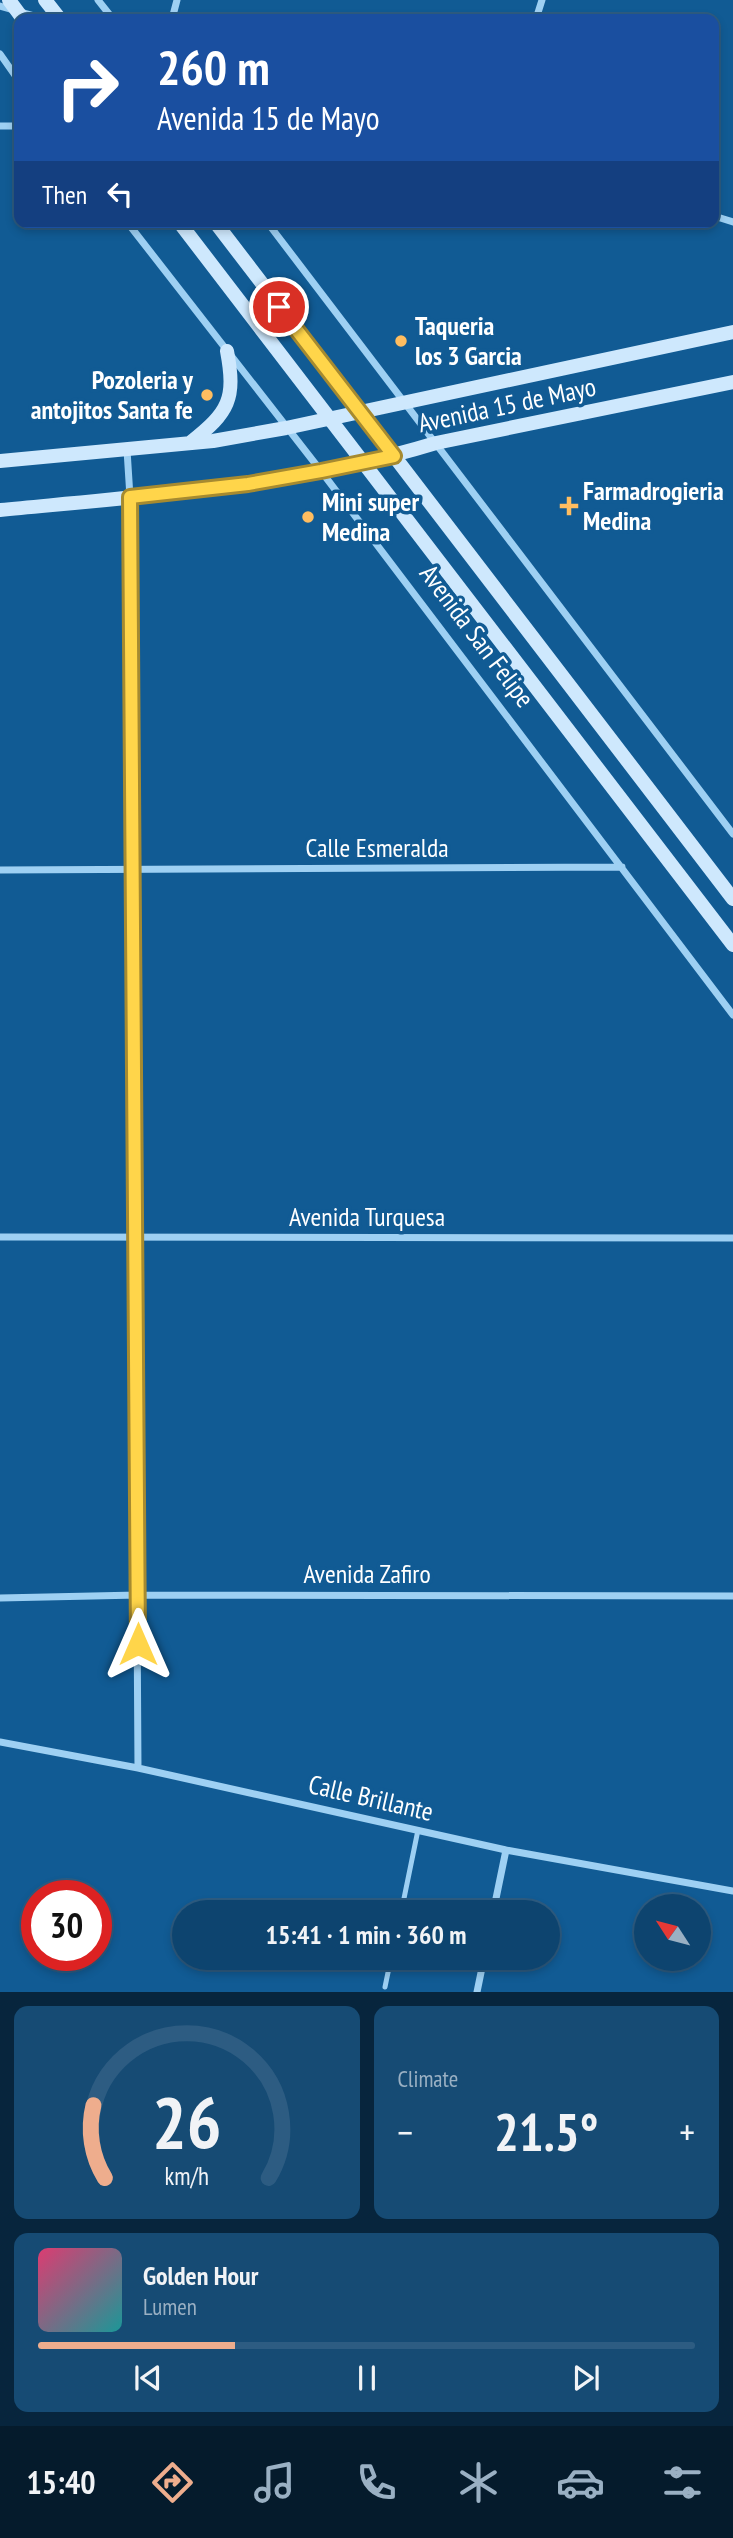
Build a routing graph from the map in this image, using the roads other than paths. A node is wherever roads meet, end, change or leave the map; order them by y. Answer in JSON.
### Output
{"nodes":[{"id":1,"x":45,"y":0,"type":"edge"},
{"id":2,"x":98,"y":0,"type":"edge"},
{"id":3,"x":0,"y":6,"type":"edge"},
{"id":4,"x":17,"y":10,"type":"edge"},
{"id":5,"x":56,"y":14,"type":"edge"},
{"id":6,"x":109,"y":14,"type":"edge"},
{"id":7,"x":0,"y":54,"type":"edge"},
{"id":8,"x":14,"y":73,"type":"edge"},
{"id":9,"x":132,"y":228,"type":"edge"},
{"id":10,"x":184,"y":228,"type":"edge"},
{"id":11,"x":220,"y":228,"type":"edge"},
{"id":12,"x":272,"y":228,"type":"edge"},
{"id":13,"x":733,"y":332,"type":"edge"},
{"id":14,"x":227,"y":351,"type":"junction"},
{"id":15,"x":733,"y":382,"type":"edge"},
{"id":16,"x":404,"y":402,"type":"junction"},
{"id":17,"x":360,"y":412,"type":"junction"},
{"id":18,"x":329,"y":418,"type":"junction"},
{"id":19,"x":286,"y":428,"type":"junction"},
{"id":20,"x":190,"y":443,"type":"junction"},
{"id":21,"x":436,"y":443,"type":"junction"},
{"id":22,"x":127,"y":450,"type":"junction"},
{"id":23,"x":394,"y":456,"type":"junction"},
{"id":24,"x":0,"y":461,"type":"edge"},
{"id":25,"x":363,"y":462,"type":"junction"},
{"id":26,"x":321,"y":471,"type":"junction"},
{"id":27,"x":130,"y":497,"type":"junction"},
{"id":28,"x":0,"y":510,"type":"edge"},
{"id":29,"x":733,"y":834,"type":"edge"},
{"id":30,"x":622,"y":867,"type":"junction"},
{"id":31,"x":0,"y":870,"type":"edge"},
{"id":32,"x":133,"y":870,"type":"junction"},
{"id":33,"x":733,"y":899,"type":"edge"},
{"id":34,"x":733,"y":945,"type":"edge"},
{"id":35,"x":733,"y":1015,"type":"edge"},
{"id":36,"x":0,"y":1237,"type":"edge"},
{"id":37,"x":136,"y":1238,"type":"junction"},
{"id":38,"x":733,"y":1238,"type":"edge"},
{"id":39,"x":138,"y":1595,"type":"junction"},
{"id":40,"x":733,"y":1596,"type":"edge"},
{"id":41,"x":0,"y":1598,"type":"edge"},
{"id":42,"x":0,"y":1742,"type":"edge"},
{"id":43,"x":138,"y":1768,"type":"junction"},
{"id":44,"x":418,"y":1830,"type":"junction"},
{"id":45,"x":506,"y":1850,"type":"junction"},
{"id":46,"x":733,"y":1891,"type":"edge"},
{"id":47,"x":404,"y":1900,"type":"edge"},
{"id":48,"x":496,"y":1900,"type":"edge"},
{"id":49,"x":389,"y":1970,"type":"edge"},
{"id":50,"x":482,"y":1970,"type":"edge"},
{"id":51,"x":385,"y":1987,"type":"dead end"},
{"id":52,"x":477,"y":1992,"type":"edge"}],
"edges":[{"from":1,"to":5,"type":"main road"},
{"from":2,"to":6,"type":"street"},
{"from":3,"to":4,"type":"street"},
{"from":7,"to":8,"type":"street"},
{"from":9,"to":14,"type":"street","name":"Avenida San Felipe"},
{"from":10,"to":18,"type":"main road","name":"Avenida San Felipe"},
{"from":11,"to":17,"type":"main road","name":"Avenida San Felipe"},
{"from":12,"to":16,"type":"street"},
{"from":13,"to":16,"type":"main road","name":"Avenida 15 de Mayo"},
{"from":14,"to":19,"type":"street","name":"Avenida San Felipe"},
{"from":14,"to":20,"type":"main road"},
{"from":15,"to":21,"type":"main road","name":"Avenida 15 de Mayo"},
{"from":16,"to":17,"type":"main road","name":"Avenida 15 de Mayo"},
{"from":16,"to":21,"type":"street"},
{"from":17,"to":18,"type":"main road","name":"Avenida 15 de Mayo"},
{"from":17,"to":23,"type":"main road","name":"Avenida San Felipe"},
{"from":18,"to":19,"type":"main road","name":"Avenida 15 de Mayo"},
{"from":18,"to":25,"type":"main road","name":"Avenida San Felipe"},
{"from":19,"to":20,"type":"main road","name":"Avenida 15 de Mayo"},
{"from":19,"to":26,"type":"street","name":"Avenida San Felipe"},
{"from":20,"to":22,"type":"main road","name":"Avenida 15 de Mayo"},
{"from":21,"to":23,"type":"main road","name":"Avenida 15 de Mayo"},
{"from":21,"to":29,"type":"street"},
{"from":22,"to":24,"type":"main road","name":"Avenida 15 de Mayo"},
{"from":22,"to":27,"type":"street"},
{"from":23,"to":25,"type":"main road","name":"Avenida 15 de Mayo"},
{"from":23,"to":33,"type":"main road","name":"Avenida San Felipe"},
{"from":25,"to":26,"type":"main road","name":"Avenida 15 de Mayo"},
{"from":25,"to":34,"type":"main road","name":"Avenida San Felipe"},
{"from":26,"to":27,"type":"main road","name":"Avenida 15 de Mayo"},
{"from":26,"to":30,"type":"street","name":"Avenida San Felipe"},
{"from":27,"to":28,"type":"main road","name":"Avenida 15 de Mayo"},
{"from":27,"to":32,"type":"street"},
{"from":30,"to":32,"type":"street","name":"Calle Esmeralda"},
{"from":30,"to":35,"type":"street","name":"Avenida San Felipe"},
{"from":31,"to":32,"type":"street","name":"Calle Esmeralda"},
{"from":32,"to":37,"type":"street"},
{"from":36,"to":37,"type":"street","name":"Avenida Turquesa"},
{"from":37,"to":38,"type":"street","name":"Avenida Turquesa"},
{"from":37,"to":39,"type":"street"},
{"from":39,"to":40,"type":"street","name":"Avenida Zafiro"},
{"from":39,"to":41,"type":"street","name":"Avenida Zafiro"},
{"from":39,"to":43,"type":"street"},
{"from":42,"to":43,"type":"street","name":"Calle Brillante"},
{"from":43,"to":44,"type":"street","name":"Calle Brillante"},
{"from":44,"to":45,"type":"street","name":"Calle Brillante"},
{"from":44,"to":47,"type":"lane"},
{"from":45,"to":46,"type":"street","name":"Calle Brillante"},
{"from":45,"to":48,"type":"street"},
{"from":49,"to":51,"type":"lane"},
{"from":50,"to":52,"type":"street"}]}
